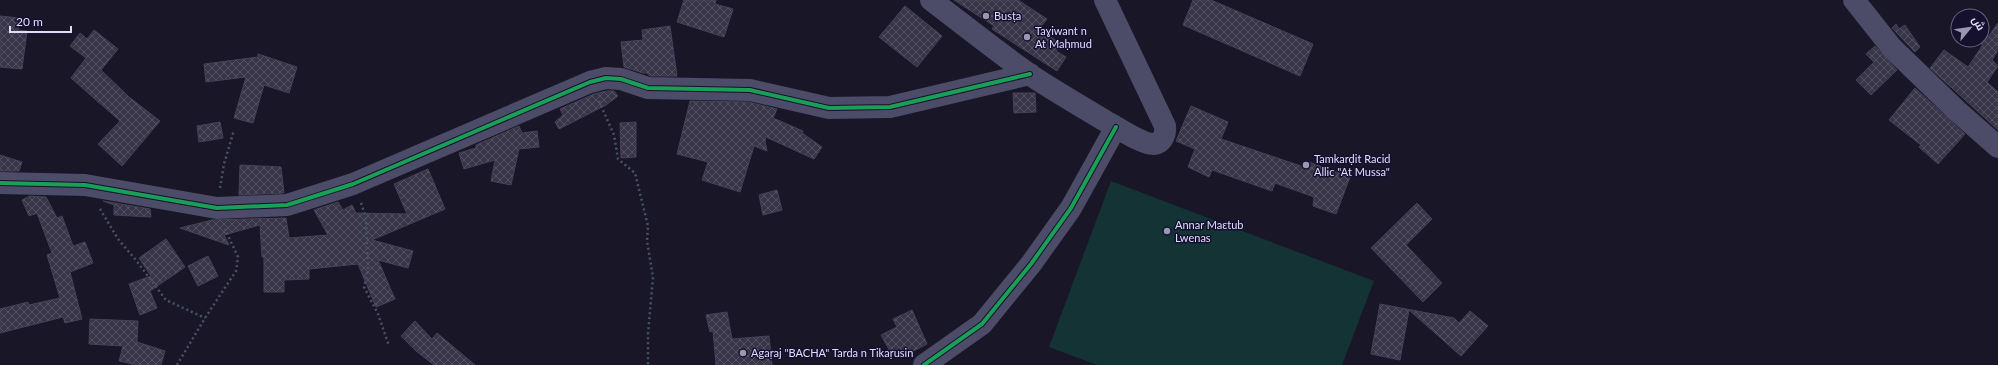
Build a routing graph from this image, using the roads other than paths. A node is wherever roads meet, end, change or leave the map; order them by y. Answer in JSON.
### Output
{"nodes":[{"id":1,"x":931,"y":0,"type":"edge"},
{"id":2,"x":1105,"y":0,"type":"edge"},
{"id":3,"x":1854,"y":0,"type":"edge"},
{"id":4,"x":1030,"y":74,"type":"junction"},
{"id":5,"x":1116,"y":127,"type":"junction"},
{"id":6,"x":1998,"y":147,"type":"edge"},
{"id":7,"x":0,"y":184,"type":"edge"},
{"id":8,"x":924,"y":365,"type":"edge"}],
"edges":[{"from":1,"to":4,"type":"street"},
{"from":2,"to":5,"type":"street"},
{"from":3,"to":6,"type":"street"},
{"from":4,"to":5,"type":"street"},
{"from":4,"to":7,"type":"street"},
{"from":5,"to":8,"type":"street"}]}
